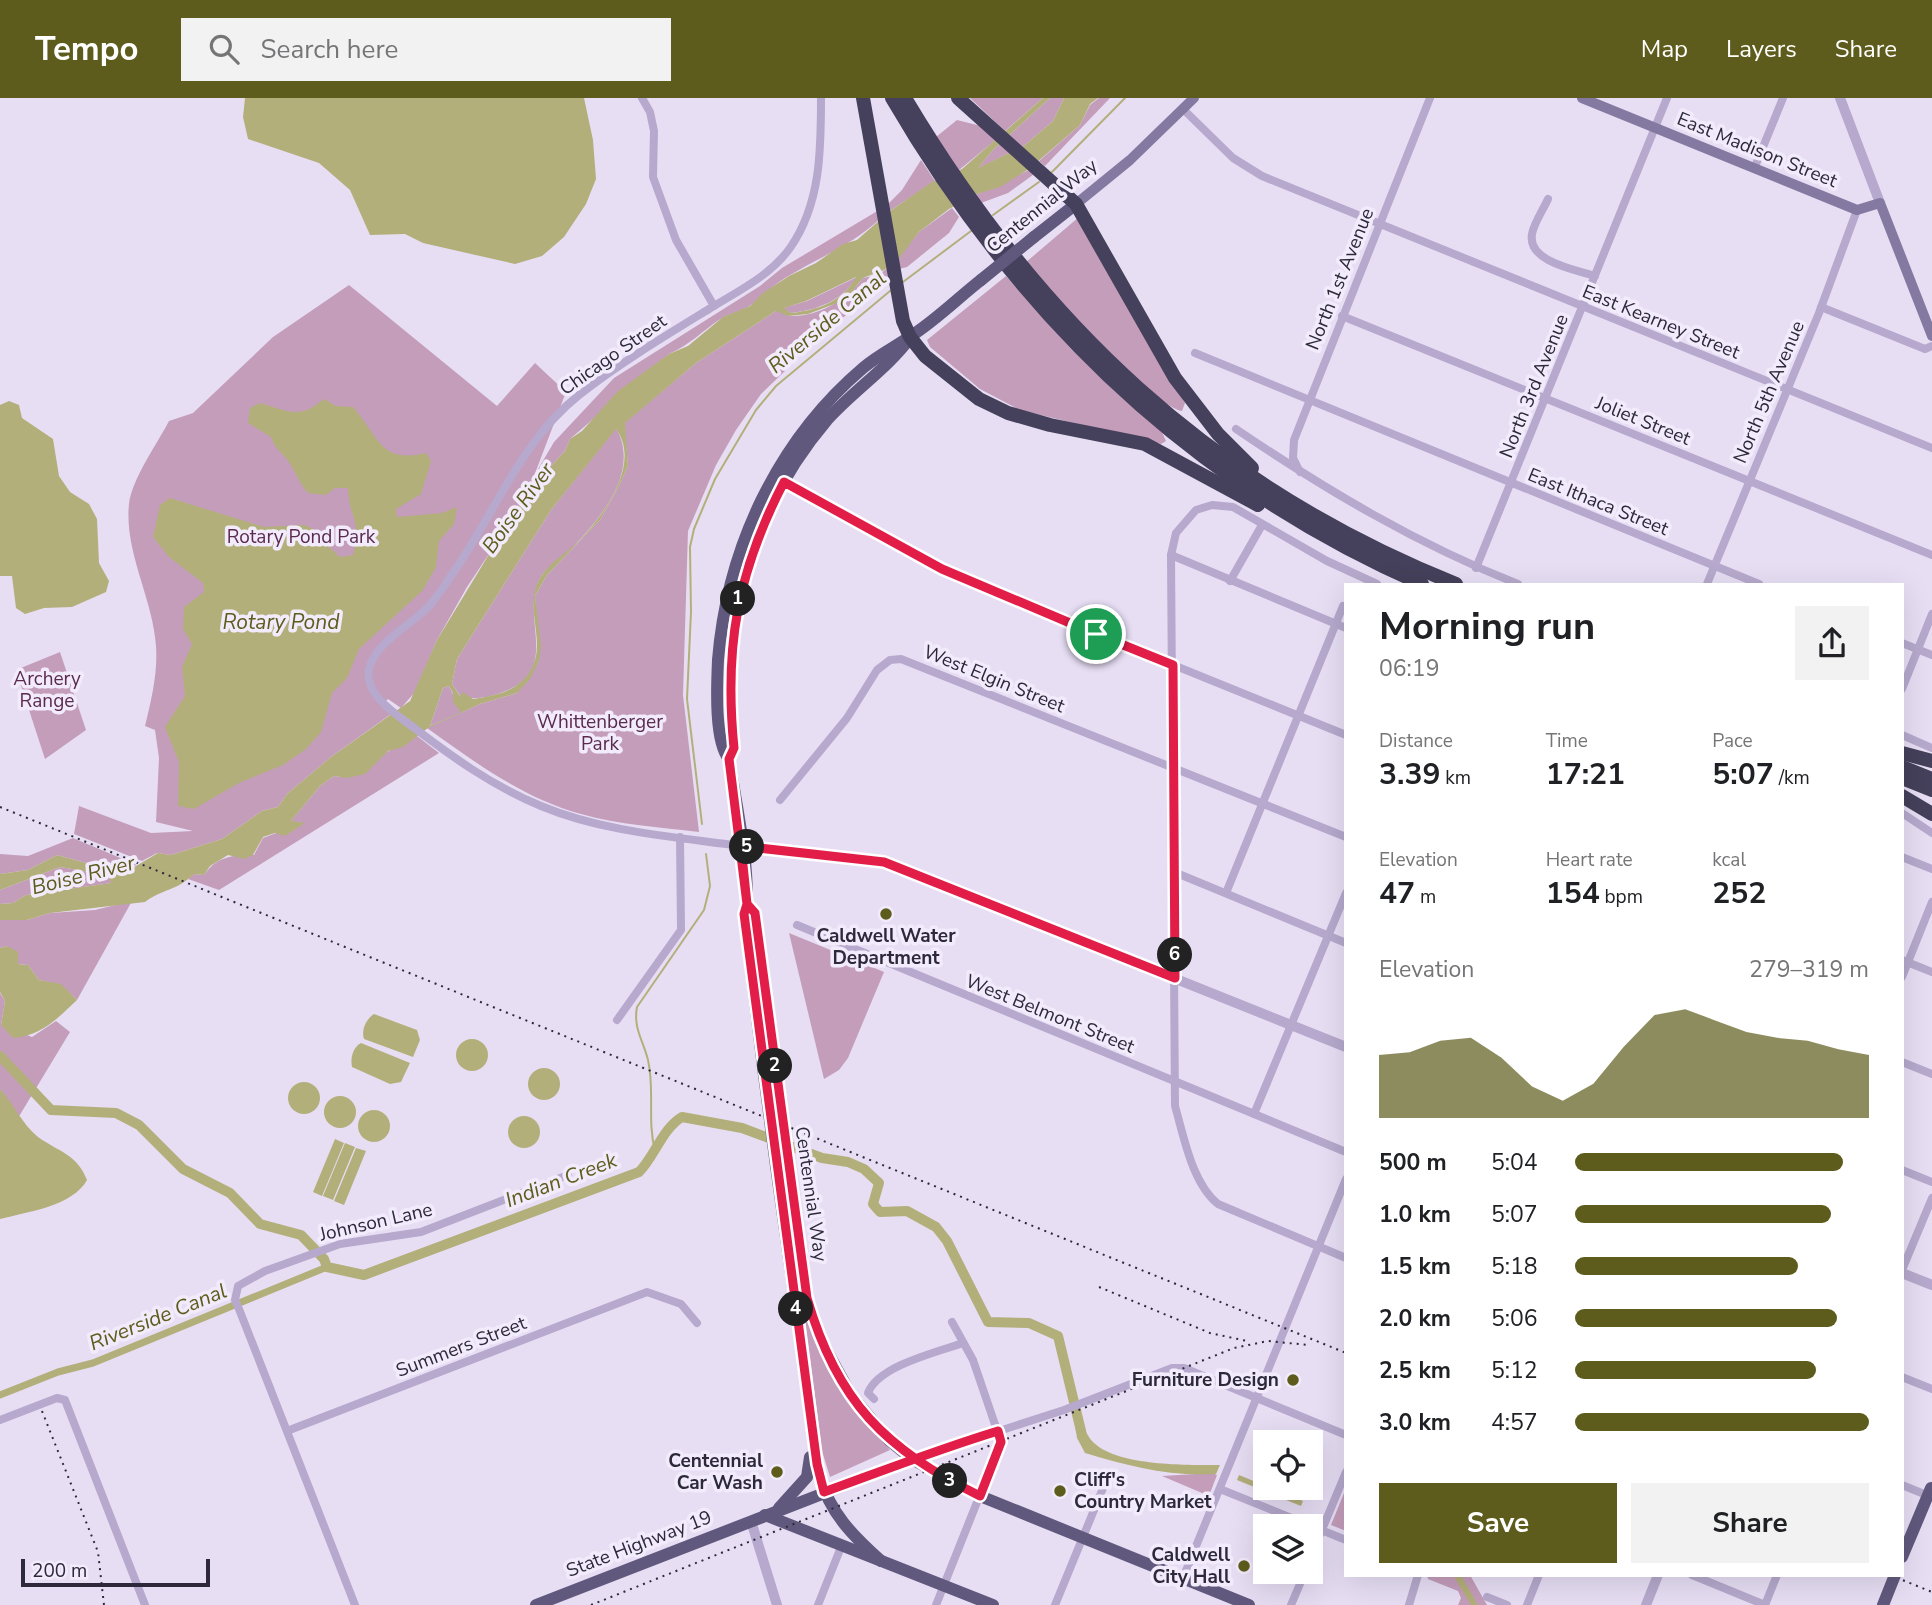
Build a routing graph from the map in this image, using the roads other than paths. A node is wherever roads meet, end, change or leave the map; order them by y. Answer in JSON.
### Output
{"nodes":[{"id":1,"x":642,"y":98,"type":"edge"},
{"id":2,"x":821,"y":98,"type":"edge"},
{"id":3,"x":863,"y":98,"type":"edge"},
{"id":4,"x":892,"y":98,"type":"edge"},
{"id":5,"x":905,"y":98,"type":"edge"},
{"id":6,"x":958,"y":98,"type":"edge"},
{"id":7,"x":1194,"y":98,"type":"edge"},
{"id":8,"x":1430,"y":98,"type":"edge"},
{"id":9,"x":1582,"y":98,"type":"edge"},
{"id":10,"x":1667,"y":98,"type":"edge"},
{"id":11,"x":1783,"y":98,"type":"edge"},
{"id":12,"x":1840,"y":98,"type":"edge"},
{"id":13,"x":1183,"y":109,"type":"junction"},
{"id":14,"x":1655,"y":128,"type":"junction"},
{"id":15,"x":922,"y":138,"type":"junction"},
{"id":16,"x":1754,"y":169,"type":"junction"},
{"id":17,"x":1548,"y":199,"type":"dead end"},
{"id":18,"x":1880,"y":203,"type":"junction"},
{"id":19,"x":1076,"y":204,"type":"junction"},
{"id":20,"x":1857,"y":210,"type":"junction"},
{"id":21,"x":1378,"y":224,"type":"junction"},
{"id":22,"x":984,"y":230,"type":"junction"},
{"id":23,"x":1595,"y":276,"type":"junction"},
{"id":24,"x":714,"y":306,"type":"junction"},
{"id":25,"x":1583,"y":307,"type":"junction"},
{"id":26,"x":1821,"y":307,"type":"junction"},
{"id":27,"x":1342,"y":316,"type":"junction"},
{"id":28,"x":1932,"y":336,"type":"edge"},
{"id":29,"x":910,"y":337,"type":"junction"},
{"id":30,"x":1932,"y":346,"type":"edge"},
{"id":31,"x":1195,"y":353,"type":"dead end"},
{"id":32,"x":1787,"y":390,"type":"junction"},
{"id":33,"x":1546,"y":398,"type":"junction"},
{"id":34,"x":1309,"y":401,"type":"junction"},
{"id":35,"x":1236,"y":429,"type":"dead end"},
{"id":36,"x":1932,"y":448,"type":"edge"},
{"id":37,"x":1300,"y":472,"type":"junction"},
{"id":38,"x":779,"y":479,"type":"junction"},
{"id":39,"x":1749,"y":481,"type":"junction"},
{"id":40,"x":1511,"y":484,"type":"junction"},
{"id":41,"x":1269,"y":488,"type":"junction"},
{"id":42,"x":1262,"y":525,"type":"junction"},
{"id":43,"x":1328,"y":539,"type":"junction"},
{"id":44,"x":1171,"y":555,"type":"junction"},
{"id":45,"x":1932,"y":555,"type":"edge"},
{"id":46,"x":1714,"y":566,"type":"junction"},
{"id":47,"x":1476,"y":568,"type":"junction"},
{"id":48,"x":1230,"y":581,"type":"junction"},
{"id":49,"x":1375,"y":583,"type":"edge"},
{"id":50,"x":1420,"y":583,"type":"edge"},
{"id":51,"x":1454,"y":583,"type":"edge"},
{"id":52,"x":1515,"y":583,"type":"edge"},
{"id":53,"x":1707,"y":583,"type":"edge"},
{"id":54,"x":1756,"y":583,"type":"edge"},
{"id":55,"x":1343,"y":606,"type":"dead end"},
{"id":56,"x":1932,"y":614,"type":"edge"},
{"id":57,"x":1335,"y":623,"type":"junction"},
{"id":58,"x":1344,"y":627,"type":"edge"},
{"id":59,"x":1904,"y":644,"type":"edge"},
{"id":60,"x":1918,"y":649,"type":"junction"},
{"id":61,"x":1932,"y":655,"type":"edge"},
{"id":62,"x":1173,"y":665,"type":"junction"},
{"id":63,"x":1904,"y":684,"type":"edge"},
{"id":64,"x":1297,"y":716,"type":"junction"},
{"id":65,"x":1344,"y":734,"type":"edge"},
{"id":66,"x":1904,"y":736,"type":"edge"},
{"id":67,"x":1932,"y":748,"type":"edge"},
{"id":68,"x":1904,"y":754,"type":"edge"},
{"id":69,"x":1932,"y":761,"type":"edge"},
{"id":70,"x":1172,"y":768,"type":"junction"},
{"id":71,"x":1904,"y":768,"type":"edge"},
{"id":72,"x":1904,"y":779,"type":"edge"},
{"id":73,"x":1932,"y":779,"type":"edge"},
{"id":74,"x":1932,"y":790,"type":"edge"},
{"id":75,"x":1904,"y":797,"type":"edge"},
{"id":76,"x":780,"y":800,"type":"dead end"},
{"id":77,"x":1263,"y":805,"type":"junction"},
{"id":78,"x":1904,"y":814,"type":"edge"},
{"id":79,"x":1932,"y":814,"type":"edge"},
{"id":80,"x":1932,"y":833,"type":"edge"},
{"id":81,"x":1344,"y":836,"type":"edge"},
{"id":82,"x":680,"y":837,"type":"junction"},
{"id":83,"x":741,"y":846,"type":"junction"},
{"id":84,"x":1904,"y":858,"type":"edge"},
{"id":85,"x":1932,"y":869,"type":"edge"},
{"id":86,"x":1174,"y":872,"type":"junction"},
{"id":87,"x":1226,"y":893,"type":"junction"},
{"id":88,"x":1344,"y":898,"type":"edge"},
{"id":89,"x":1932,"y":902,"type":"edge"},
{"id":90,"x":797,"y":925,"type":"dead end"},
{"id":91,"x":1328,"y":936,"type":"junction"},
{"id":92,"x":1344,"y":942,"type":"edge"},
{"id":93,"x":1905,"y":961,"type":"edge"},
{"id":94,"x":1932,"y":972,"type":"edge"},
{"id":95,"x":1175,"y":978,"type":"junction"},
{"id":96,"x":617,"y":1020,"type":"dead end"},
{"id":97,"x":1292,"y":1024,"type":"junction"},
{"id":98,"x":1344,"y":1046,"type":"edge"},
{"id":99,"x":1904,"y":1063,"type":"edge"},
{"id":100,"x":1932,"y":1074,"type":"edge"},
{"id":101,"x":1175,"y":1082,"type":"junction"},
{"id":102,"x":1254,"y":1114,"type":"junction"},
{"id":103,"x":1344,"y":1151,"type":"edge"},
{"id":104,"x":782,"y":1168,"type":"junction"},
{"id":105,"x":1904,"y":1171,"type":"edge"},
{"id":106,"x":568,"y":1175,"type":"dead end"},
{"id":107,"x":1932,"y":1182,"type":"edge"},
{"id":108,"x":1344,"y":1184,"type":"edge"},
{"id":109,"x":1932,"y":1198,"type":"edge"},
{"id":110,"x":1318,"y":1247,"type":"junction"},
{"id":111,"x":1344,"y":1257,"type":"edge"},
{"id":112,"x":1904,"y":1266,"type":"edge"},
{"id":113,"x":1904,"y":1272,"type":"edge"},
{"id":114,"x":1932,"y":1285,"type":"edge"},
{"id":115,"x":952,"y":1322,"type":"dead end"},
{"id":116,"x":697,"y":1323,"type":"dead end"},
{"id":117,"x":799,"y":1333,"type":"junction"},
{"id":118,"x":963,"y":1343,"type":"junction"},
{"id":119,"x":1904,"y":1378,"type":"edge"},
{"id":120,"x":1932,"y":1389,"type":"edge"},
{"id":121,"x":874,"y":1399,"type":"dead end"},
{"id":122,"x":1256,"y":1399,"type":"junction"},
{"id":123,"x":0,"y":1420,"type":"edge"},
{"id":124,"x":287,"y":1431,"type":"junction"},
{"id":125,"x":998,"y":1431,"type":"junction"},
{"id":126,"x":1344,"y":1434,"type":"edge"},
{"id":127,"x":912,"y":1459,"type":"junction"},
{"id":128,"x":1108,"y":1475,"type":"dead end"},
{"id":129,"x":1344,"y":1477,"type":"edge"},
{"id":130,"x":1904,"y":1485,"type":"edge"},
{"id":131,"x":1220,"y":1489,"type":"junction"},
{"id":132,"x":1932,"y":1490,"type":"edge"},
{"id":133,"x":824,"y":1492,"type":"junction"},
{"id":134,"x":980,"y":1496,"type":"junction"},
{"id":135,"x":771,"y":1513,"type":"junction"},
{"id":136,"x":1282,"y":1514,"type":"edge"},
{"id":137,"x":751,"y":1521,"type":"junction"},
{"id":138,"x":1323,"y":1525,"type":"edge"},
{"id":139,"x":1323,"y":1531,"type":"edge"},
{"id":140,"x":1082,"y":1537,"type":"junction"},
{"id":141,"x":1344,"y":1539,"type":"edge"},
{"id":142,"x":841,"y":1546,"type":"junction"},
{"id":143,"x":1904,"y":1553,"type":"edge"},
{"id":144,"x":881,"y":1561,"type":"junction"},
{"id":145,"x":1417,"y":1577,"type":"edge"},
{"id":146,"x":1538,"y":1577,"type":"edge"},
{"id":147,"x":1657,"y":1577,"type":"edge"},
{"id":148,"x":1697,"y":1577,"type":"edge"},
{"id":149,"x":1776,"y":1577,"type":"edge"},
{"id":150,"x":1894,"y":1577,"type":"edge"},
{"id":151,"x":1183,"y":1578,"type":"junction"},
{"id":152,"x":1300,"y":1584,"type":"edge"},
{"id":153,"x":944,"y":1585,"type":"junction"},
{"id":154,"x":1487,"y":1597,"type":"dead end"},
{"id":155,"x":145,"y":1605,"type":"edge"},
{"id":156,"x":355,"y":1605,"type":"edge"},
{"id":157,"x":536,"y":1605,"type":"edge"},
{"id":158,"x":776,"y":1605,"type":"edge"},
{"id":159,"x":818,"y":1605,"type":"edge"},
{"id":160,"x":936,"y":1605,"type":"edge"},
{"id":161,"x":993,"y":1605,"type":"edge"},
{"id":162,"x":1055,"y":1605,"type":"edge"},
{"id":163,"x":1249,"y":1605,"type":"edge"},
{"id":164,"x":1291,"y":1605,"type":"edge"},
{"id":165,"x":1409,"y":1605,"type":"edge"},
{"id":166,"x":1507,"y":1605,"type":"edge"},
{"id":167,"x":1527,"y":1605,"type":"edge"},
{"id":168,"x":1646,"y":1605,"type":"edge"},
{"id":169,"x":1765,"y":1605,"type":"edge"},
{"id":170,"x":1883,"y":1605,"type":"edge"}],
"edges":[{"from":1,"to":24,"type":"street"},
{"from":2,"to":24,"type":"street","name":"Chicago Street"},
{"from":3,"to":29,"type":"highway"},
{"from":4,"to":15,"type":"highway"},
{"from":5,"to":15,"type":"highway"},
{"from":6,"to":19,"type":"highway"},
{"from":7,"to":13,"type":"main road","name":"Centennial Way"},
{"from":8,"to":21,"type":"street","name":"North 1st Avenue"},
{"from":9,"to":14,"type":"main road","name":"East Madison Street"},
{"from":10,"to":14,"type":"street","name":"North 3rd Avenue"},
{"from":11,"to":16,"type":"street"},
{"from":12,"to":18,"type":"street"},
{"from":13,"to":19,"type":"main road","name":"Centennial Way"},
{"from":13,"to":21,"type":"street","name":"East Kearney Street"},
{"from":14,"to":16,"type":"main road","name":"East Madison Street"},
{"from":14,"to":23,"type":"street","name":"North 3rd Avenue"},
{"from":15,"to":22,"type":"highway"},
{"from":16,"to":20,"type":"main road","name":"East Madison Street"},
{"from":17,"to":23,"type":"street"},
{"from":18,"to":20,"type":"main road"},
{"from":18,"to":28,"type":"main road"},
{"from":19,"to":29,"type":"main road","name":"Centennial Way","bridge":true},
{"from":19,"to":41,"type":"highway"},
{"from":20,"to":26,"type":"street","name":"North 5th Avenue"},
{"from":21,"to":25,"type":"street","name":"East Kearney Street"},
{"from":21,"to":27,"type":"street","name":"North 1st Avenue"},
{"from":22,"to":41,"type":"highway"},
{"from":22,"to":43,"type":"highway"},
{"from":23,"to":25,"type":"street","name":"North 3rd Avenue"},
{"from":24,"to":82,"type":"street","name":"Chicago Street"},
{"from":25,"to":32,"type":"street","name":"East Kearney Street"},
{"from":25,"to":33,"type":"street","name":"North 3rd Avenue"},
{"from":26,"to":30,"type":"street"},
{"from":26,"to":32,"type":"street","name":"North 5th Avenue"},
{"from":27,"to":33,"type":"street","name":"Joliet Street"},
{"from":27,"to":34,"type":"street","name":"North 1st Avenue"},
{"from":29,"to":38,"type":"main road","name":"Centennial Way"},
{"from":29,"to":43,"type":"highway"},
{"from":31,"to":34,"type":"street","name":"East Ithaca Street"},
{"from":32,"to":36,"type":"street","name":"East Kearney Street"},
{"from":32,"to":39,"type":"street","name":"North 5th Avenue"},
{"from":33,"to":39,"type":"street","name":"Joliet Street"},
{"from":33,"to":40,"type":"street","name":"North 3rd Avenue"},
{"from":34,"to":37,"type":"street","name":"North 1st Avenue"},
{"from":34,"to":40,"type":"street","name":"East Ithaca Street"},
{"from":35,"to":37,"type":"street"},
{"from":37,"to":47,"type":"street"},
{"from":38,"to":62,"type":"street"},
{"from":38,"to":83,"type":"main road","name":"Centennial Way"},
{"from":39,"to":45,"type":"street","name":"Joliet Street"},
{"from":39,"to":46,"type":"street","name":"North 5th Avenue"},
{"from":40,"to":46,"type":"street","name":"East Ithaca Street"},
{"from":40,"to":47,"type":"street","name":"North 3rd Avenue"},
{"from":41,"to":51,"type":"highway"},
{"from":42,"to":44,"type":"street"},
{"from":42,"to":48,"type":"street"},
{"from":42,"to":49,"type":"street"},
{"from":43,"to":50,"type":"highway"},
{"from":44,"to":48,"type":"street"},
{"from":44,"to":62,"type":"street"},
{"from":46,"to":53,"type":"street","name":"North 5th Avenue"},
{"from":46,"to":54,"type":"street","name":"East Ithaca Street"},
{"from":47,"to":52,"type":"street"},
{"from":48,"to":57,"type":"street"},
{"from":55,"to":57,"type":"street"},
{"from":56,"to":60,"type":"street"},
{"from":57,"to":58,"type":"street"},
{"from":57,"to":64,"type":"street"},
{"from":59,"to":60,"type":"street"},
{"from":60,"to":61,"type":"street"},
{"from":60,"to":63,"type":"street"},
{"from":62,"to":64,"type":"street"},
{"from":62,"to":70,"type":"street"},
{"from":64,"to":65,"type":"street"},
{"from":64,"to":77,"type":"street"},
{"from":66,"to":67,"type":"street"},
{"from":68,"to":69,"type":"highway"},
{"from":70,"to":76,"type":"street","name":"West Elgin Street"},
{"from":70,"to":77,"type":"street","name":"West Elgin Street"},
{"from":70,"to":86,"type":"street"},
{"from":71,"to":73,"type":"highway"},
{"from":72,"to":74,"type":"highway"},
{"from":75,"to":79,"type":"highway"},
{"from":77,"to":81,"type":"street","name":"West Elgin Street"},
{"from":77,"to":87,"type":"street"},
{"from":78,"to":80,"type":"street"},
{"from":82,"to":83,"type":"street","name":"Chicago Street"},
{"from":82,"to":96,"type":"street"},
{"from":83,"to":95,"type":"street"},
{"from":83,"to":104,"type":"main road","name":"Centennial Way","bridge":true},
{"from":84,"to":85,"type":"street"},
{"from":86,"to":87,"type":"street"},
{"from":86,"to":95,"type":"street"},
{"from":87,"to":91,"type":"street"},
{"from":88,"to":91,"type":"street"},
{"from":89,"to":93,"type":"street"},
{"from":90,"to":101,"type":"street","name":"West Belmont Street"},
{"from":91,"to":92,"type":"street"},
{"from":91,"to":97,"type":"street"},
{"from":93,"to":94,"type":"street"},
{"from":95,"to":97,"type":"street"},
{"from":95,"to":101,"type":"street"},
{"from":97,"to":98,"type":"street"},
{"from":97,"to":102,"type":"street"},
{"from":99,"to":100,"type":"street"},
{"from":101,"to":102,"type":"street","name":"West Belmont Street"},
{"from":101,"to":110,"type":"street"},
{"from":102,"to":103,"type":"street","name":"West Belmont Street"},
{"from":104,"to":117,"type":"main road","name":"Centennial Way"},
{"from":104,"to":127,"type":"main road","name":"Centennial Way"},
{"from":105,"to":107,"type":"street"},
{"from":106,"to":124,"type":"street","name":"Johnson Lane"},
{"from":108,"to":110,"type":"street"},
{"from":109,"to":112,"type":"street"},
{"from":110,"to":111,"type":"street"},
{"from":110,"to":122,"type":"street"},
{"from":113,"to":114,"type":"street"},
{"from":115,"to":118,"type":"street"},
{"from":116,"to":124,"type":"street","name":"Summers Street"},
{"from":117,"to":133,"type":"main road","name":"Centennial Way"},
{"from":117,"to":135,"type":"main road"},
{"from":118,"to":121,"type":"street"},
{"from":118,"to":125,"type":"street"},
{"from":119,"to":120,"type":"street"},
{"from":122,"to":125,"type":"street"},
{"from":122,"to":126,"type":"street"},
{"from":122,"to":131,"type":"street"},
{"from":123,"to":155,"type":"street"},
{"from":124,"to":156,"type":"street"},
{"from":125,"to":127,"type":"street"},
{"from":125,"to":134,"type":"street"},
{"from":127,"to":133,"type":"main road","name":"State Highway 19"},
{"from":127,"to":134,"type":"main road","name":"Centennial Way"},
{"from":128,"to":140,"type":"street"},
{"from":129,"to":138,"type":"street"},
{"from":130,"to":132,"type":"street"},
{"from":131,"to":136,"type":"street"},
{"from":131,"to":151,"type":"street"},
{"from":132,"to":143,"type":"main road","bridge":true},
{"from":133,"to":135,"type":"main road","name":"State Highway 19"},
{"from":133,"to":144,"type":"main road","name":"Centennial Way"},
{"from":134,"to":140,"type":"main road","name":"Centennial Way"},
{"from":134,"to":153,"type":"street"},
{"from":135,"to":137,"type":"main road","name":"State Highway 19"},
{"from":135,"to":142,"type":"main road"},
{"from":137,"to":157,"type":"main road","name":"State Highway 19"},
{"from":137,"to":158,"type":"street"},
{"from":139,"to":141,"type":"street"},
{"from":140,"to":151,"type":"main road","name":"Centennial Way"},
{"from":140,"to":162,"type":"street"},
{"from":142,"to":144,"type":"main road"},
{"from":142,"to":159,"type":"street"},
{"from":144,"to":153,"type":"main road"},
{"from":145,"to":165,"type":"street"},
{"from":146,"to":167,"type":"street"},
{"from":147,"to":168,"type":"street"},
{"from":148,"to":169,"type":"street"},
{"from":149,"to":169,"type":"street"},
{"from":150,"to":170,"type":"main road","bridge":true},
{"from":151,"to":163,"type":"main road","name":"Centennial Way"},
{"from":152,"to":164,"type":"street"},
{"from":153,"to":160,"type":"street"},
{"from":153,"to":161,"type":"main road"},
{"from":154,"to":166,"type":"street"}]}
